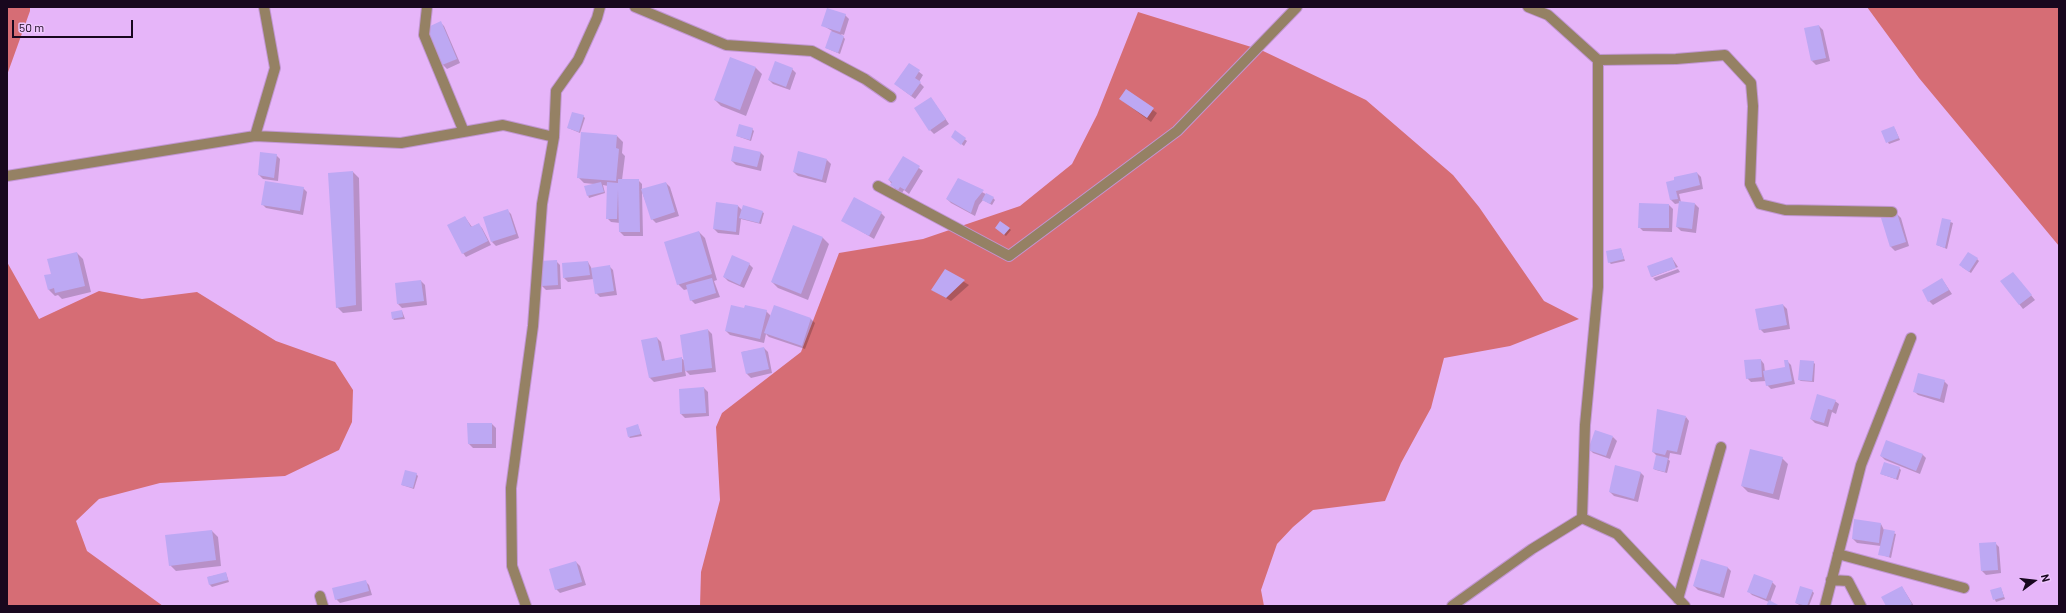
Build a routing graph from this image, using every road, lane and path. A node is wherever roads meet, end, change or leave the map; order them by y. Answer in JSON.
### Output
{"nodes":[{"id":1,"x":264,"y":7,"type":"edge"},
{"id":2,"x":427,"y":7,"type":"edge"},
{"id":3,"x":600,"y":7,"type":"edge"},
{"id":4,"x":635,"y":7,"type":"edge"},
{"id":5,"x":1297,"y":7,"type":"edge"},
{"id":6,"x":1528,"y":7,"type":"edge"},
{"id":7,"x":1598,"y":60,"type":"junction"},
{"id":8,"x":891,"y":97,"type":"dead end"},
{"id":9,"x":464,"y":132,"type":"junction"},
{"id":10,"x":255,"y":136,"type":"junction"},
{"id":11,"x":554,"y":137,"type":"junction"},
{"id":12,"x":7,"y":176,"type":"edge"},
{"id":13,"x":878,"y":186,"type":"dead end"},
{"id":14,"x":1892,"y":212,"type":"dead end"},
{"id":15,"x":1911,"y":338,"type":"dead end"},
{"id":16,"x":1721,"y":447,"type":"dead end"},
{"id":17,"x":1582,"y":518,"type":"junction"},
{"id":18,"x":1838,"y":554,"type":"junction"},
{"id":19,"x":1831,"y":580,"type":"junction"},
{"id":20,"x":1964,"y":588,"type":"dead end"},
{"id":21,"x":1682,"y":602,"type":"edge"},
{"id":22,"x":526,"y":606,"type":"edge"},
{"id":23,"x":1452,"y":606,"type":"edge"},
{"id":24,"x":1824,"y":606,"type":"edge"},
{"id":25,"x":1861,"y":606,"type":"edge"}],
"edges":[{"from":1,"to":10,"type":"street"},
{"from":2,"to":9,"type":"street"},
{"from":3,"to":11,"type":"street"},
{"from":4,"to":8,"type":"street"},
{"from":5,"to":13,"type":"street"},
{"from":6,"to":7,"type":"street"},
{"from":7,"to":14,"type":"street"},
{"from":7,"to":17,"type":"street"},
{"from":9,"to":10,"type":"street"},
{"from":9,"to":11,"type":"street"},
{"from":10,"to":12,"type":"street"},
{"from":11,"to":22,"type":"street"},
{"from":15,"to":18,"type":"street"},
{"from":16,"to":21,"type":"street"},
{"from":17,"to":21,"type":"street"},
{"from":17,"to":23,"type":"street"},
{"from":18,"to":19,"type":"street"},
{"from":18,"to":20,"type":"street"},
{"from":19,"to":24,"type":"street"},
{"from":19,"to":25,"type":"street"}]}
